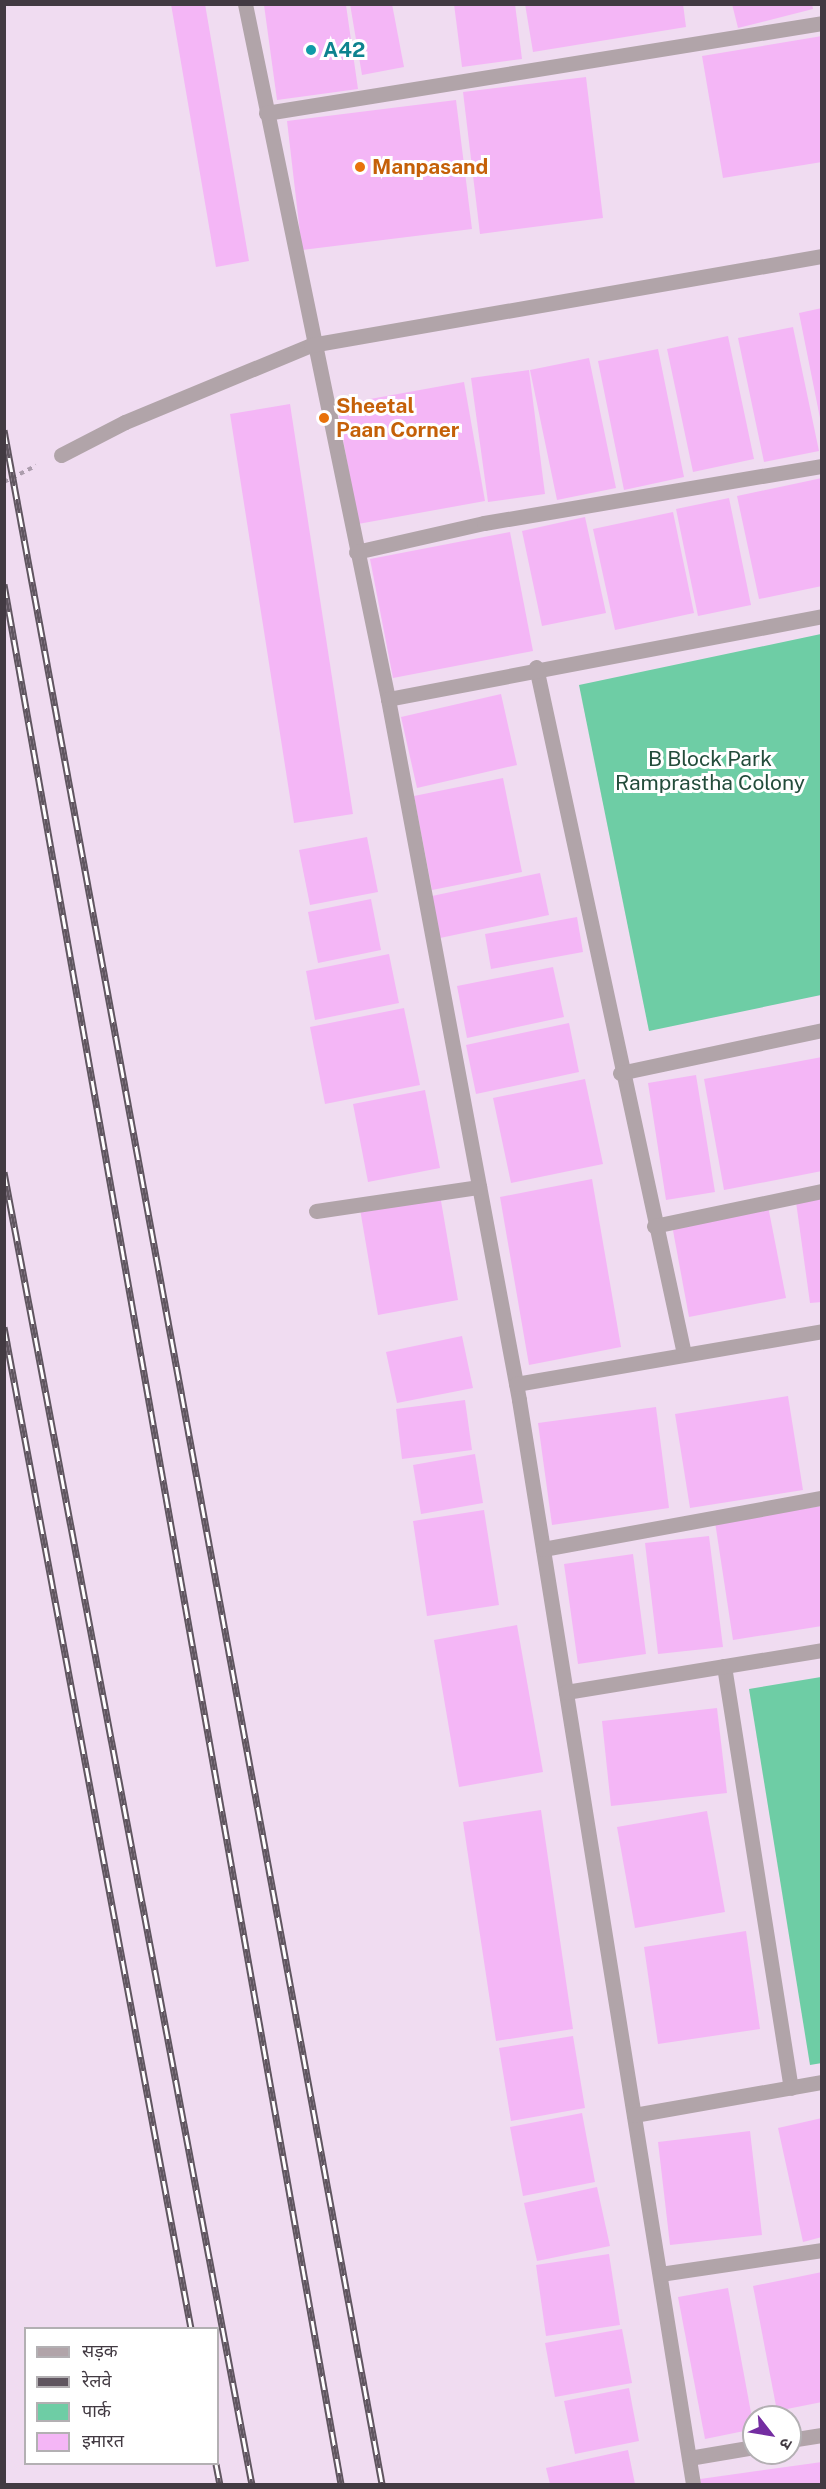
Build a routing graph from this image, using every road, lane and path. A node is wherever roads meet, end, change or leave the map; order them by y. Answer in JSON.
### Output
{"nodes":[{"id":1,"x":245,"y":4,"type":"edge"},
{"id":2,"x":822,"y":22,"type":"edge"},
{"id":3,"x":266,"y":113,"type":"junction"},
{"id":4,"x":822,"y":256,"type":"edge"},
{"id":5,"x":311,"y":345,"type":"junction"},
{"id":6,"x":62,"y":455,"type":"joint"},
{"id":7,"x":822,"y":466,"type":"edge"},
{"id":8,"x":4,"y":482,"type":"edge"},
{"id":9,"x":356,"y":552,"type":"junction"},
{"id":10,"x":822,"y":616,"type":"edge"},
{"id":11,"x":536,"y":667,"type":"junction"},
{"id":12,"x":388,"y":699,"type":"junction"},
{"id":13,"x":822,"y":1030,"type":"edge"},
{"id":14,"x":620,"y":1073,"type":"junction"},
{"id":15,"x":479,"y":1186,"type":"junction"},
{"id":16,"x":822,"y":1191,"type":"edge"},
{"id":17,"x":316,"y":1210,"type":"dead end"},
{"id":18,"x":654,"y":1226,"type":"junction"},
{"id":19,"x":822,"y":1331,"type":"edge"},
{"id":20,"x":684,"y":1354,"type":"junction"},
{"id":21,"x":516,"y":1384,"type":"junction"},
{"id":22,"x":822,"y":1498,"type":"edge"},
{"id":23,"x":543,"y":1549,"type":"junction"},
{"id":24,"x":822,"y":1650,"type":"edge"},
{"id":25,"x":724,"y":1666,"type":"junction"},
{"id":26,"x":566,"y":1692,"type":"junction"},
{"id":27,"x":822,"y":2082,"type":"edge"},
{"id":28,"x":791,"y":2088,"type":"junction"},
{"id":29,"x":634,"y":2115,"type":"junction"},
{"id":30,"x":822,"y":2250,"type":"edge"},
{"id":31,"x":660,"y":2274,"type":"junction"},
{"id":32,"x":822,"y":2435,"type":"edge"},
{"id":33,"x":802,"y":2438,"type":"edge"},
{"id":34,"x":742,"y":2449,"type":"edge"},
{"id":35,"x":689,"y":2458,"type":"junction"},
{"id":36,"x":693,"y":2484,"type":"edge"}],
"edges":[{"from":1,"to":3,"type":"street"},
{"from":2,"to":3,"type":"street"},
{"from":3,"to":5,"type":"street"},
{"from":4,"to":5,"type":"street"},
{"from":5,"to":6,"type":"street"},
{"from":5,"to":9,"type":"street"},
{"from":6,"to":8,"type":"path"},
{"from":7,"to":9,"type":"street"},
{"from":9,"to":12,"type":"street"},
{"from":10,"to":11,"type":"street"},
{"from":11,"to":12,"type":"street"},
{"from":11,"to":14,"type":"street"},
{"from":12,"to":15,"type":"street"},
{"from":13,"to":14,"type":"street"},
{"from":14,"to":18,"type":"street"},
{"from":15,"to":17,"type":"street"},
{"from":15,"to":21,"type":"street"},
{"from":16,"to":18,"type":"street"},
{"from":18,"to":20,"type":"street"},
{"from":19,"to":20,"type":"street"},
{"from":20,"to":21,"type":"street"},
{"from":21,"to":23,"type":"street"},
{"from":22,"to":23,"type":"street"},
{"from":23,"to":26,"type":"street"},
{"from":24,"to":25,"type":"street"},
{"from":25,"to":26,"type":"street"},
{"from":25,"to":28,"type":"street"},
{"from":26,"to":29,"type":"street"},
{"from":27,"to":28,"type":"street"},
{"from":28,"to":29,"type":"street"},
{"from":29,"to":31,"type":"street"},
{"from":30,"to":31,"type":"street"},
{"from":31,"to":35,"type":"street"},
{"from":32,"to":33,"type":"street"},
{"from":34,"to":35,"type":"street"},
{"from":35,"to":36,"type":"street"}]}
